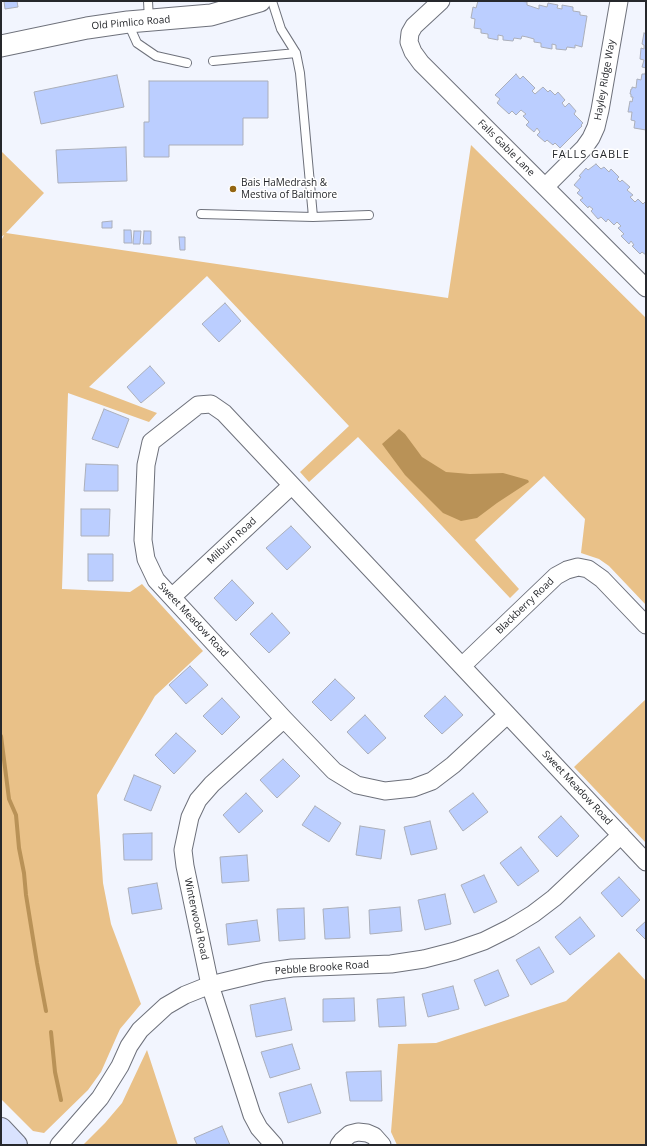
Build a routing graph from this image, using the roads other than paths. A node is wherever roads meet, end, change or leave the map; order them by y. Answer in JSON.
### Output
{"nodes":[{"id":1,"x":260,"y":1,"type":"edge"},
{"id":2,"x":272,"y":1,"type":"edge"},
{"id":3,"x":441,"y":1,"type":"edge"},
{"id":4,"x":618,"y":1,"type":"edge"},
{"id":5,"x":149,"y":11,"type":"edge"},
{"id":6,"x":128,"y":22,"type":"junction"},
{"id":7,"x":1,"y":46,"type":"edge"},
{"id":8,"x":296,"y":53,"type":"junction"},
{"id":9,"x":213,"y":61,"type":"dead end"},
{"id":10,"x":187,"y":63,"type":"dead end"},
{"id":11,"x":545,"y":187,"type":"junction"},
{"id":12,"x":201,"y":214,"type":"dead end"},
{"id":13,"x":369,"y":215,"type":"dead end"},
{"id":14,"x":313,"y":217,"type":"junction"},
{"id":15,"x":646,"y":288,"type":"edge"},
{"id":16,"x":291,"y":486,"type":"junction"},
{"id":17,"x":172,"y":597,"type":"junction"},
{"id":18,"x":646,"y":625,"type":"edge"},
{"id":19,"x":462,"y":666,"type":"junction"},
{"id":20,"x":507,"y":715,"type":"junction"},
{"id":21,"x":284,"y":719,"type":"junction"},
{"id":22,"x":621,"y":835,"type":"junction"},
{"id":23,"x":646,"y":862,"type":"edge"},
{"id":24,"x":210,"y":985,"type":"junction"},
{"id":25,"x":1,"y":1129,"type":"edge"},
{"id":26,"x":16,"y":1145,"type":"edge"},
{"id":27,"x":59,"y":1145,"type":"edge"},
{"id":28,"x":274,"y":1145,"type":"edge"},
{"id":29,"x":339,"y":1145,"type":"edge"},
{"id":30,"x":382,"y":1145,"type":"edge"}],
"edges":[{"from":1,"to":5,"type":"street","name":"Old Pimlico Road"},
{"from":2,"to":8,"type":"lane"},
{"from":3,"to":11,"type":"street","name":"Falls Gable Lane"},
{"from":4,"to":11,"type":"street","name":"Hayley Ridge Way"},
{"from":5,"to":6,"type":"street","name":"Old Pimlico Road"},
{"from":6,"to":7,"type":"street","name":"Old Pimlico Road"},
{"from":6,"to":10,"type":"lane"},
{"from":8,"to":9,"type":"lane"},
{"from":8,"to":14,"type":"lane"},
{"from":11,"to":15,"type":"street","name":"Falls Gable Lane"},
{"from":12,"to":14,"type":"lane"},
{"from":13,"to":14,"type":"lane"},
{"from":16,"to":17,"type":"street","name":"Milburn Road"},
{"from":16,"to":17,"type":"street","name":"Sweet Meadow Road"},
{"from":16,"to":19,"type":"street","name":"Sweet Meadow Road"},
{"from":17,"to":21,"type":"street","name":"Sweet Meadow Road"},
{"from":18,"to":19,"type":"street","name":"Blackberry Road"},
{"from":19,"to":20,"type":"street","name":"Sweet Meadow Road"},
{"from":20,"to":21,"type":"street","name":"Sweet Meadow Road"},
{"from":20,"to":22,"type":"street","name":"Sweet Meadow Road"},
{"from":21,"to":24,"type":"street","name":"Winterwood Road"},
{"from":22,"to":23,"type":"street","name":"Sweet Meadow Road"},
{"from":22,"to":24,"type":"street","name":"Pebble Brooke Road"},
{"from":24,"to":27,"type":"street","name":"Pebble Brooke Road"},
{"from":24,"to":28,"type":"street","name":"Winterwood Road"},
{"from":25,"to":26,"type":"main road"},
{"from":29,"to":30,"type":"street"}]}
